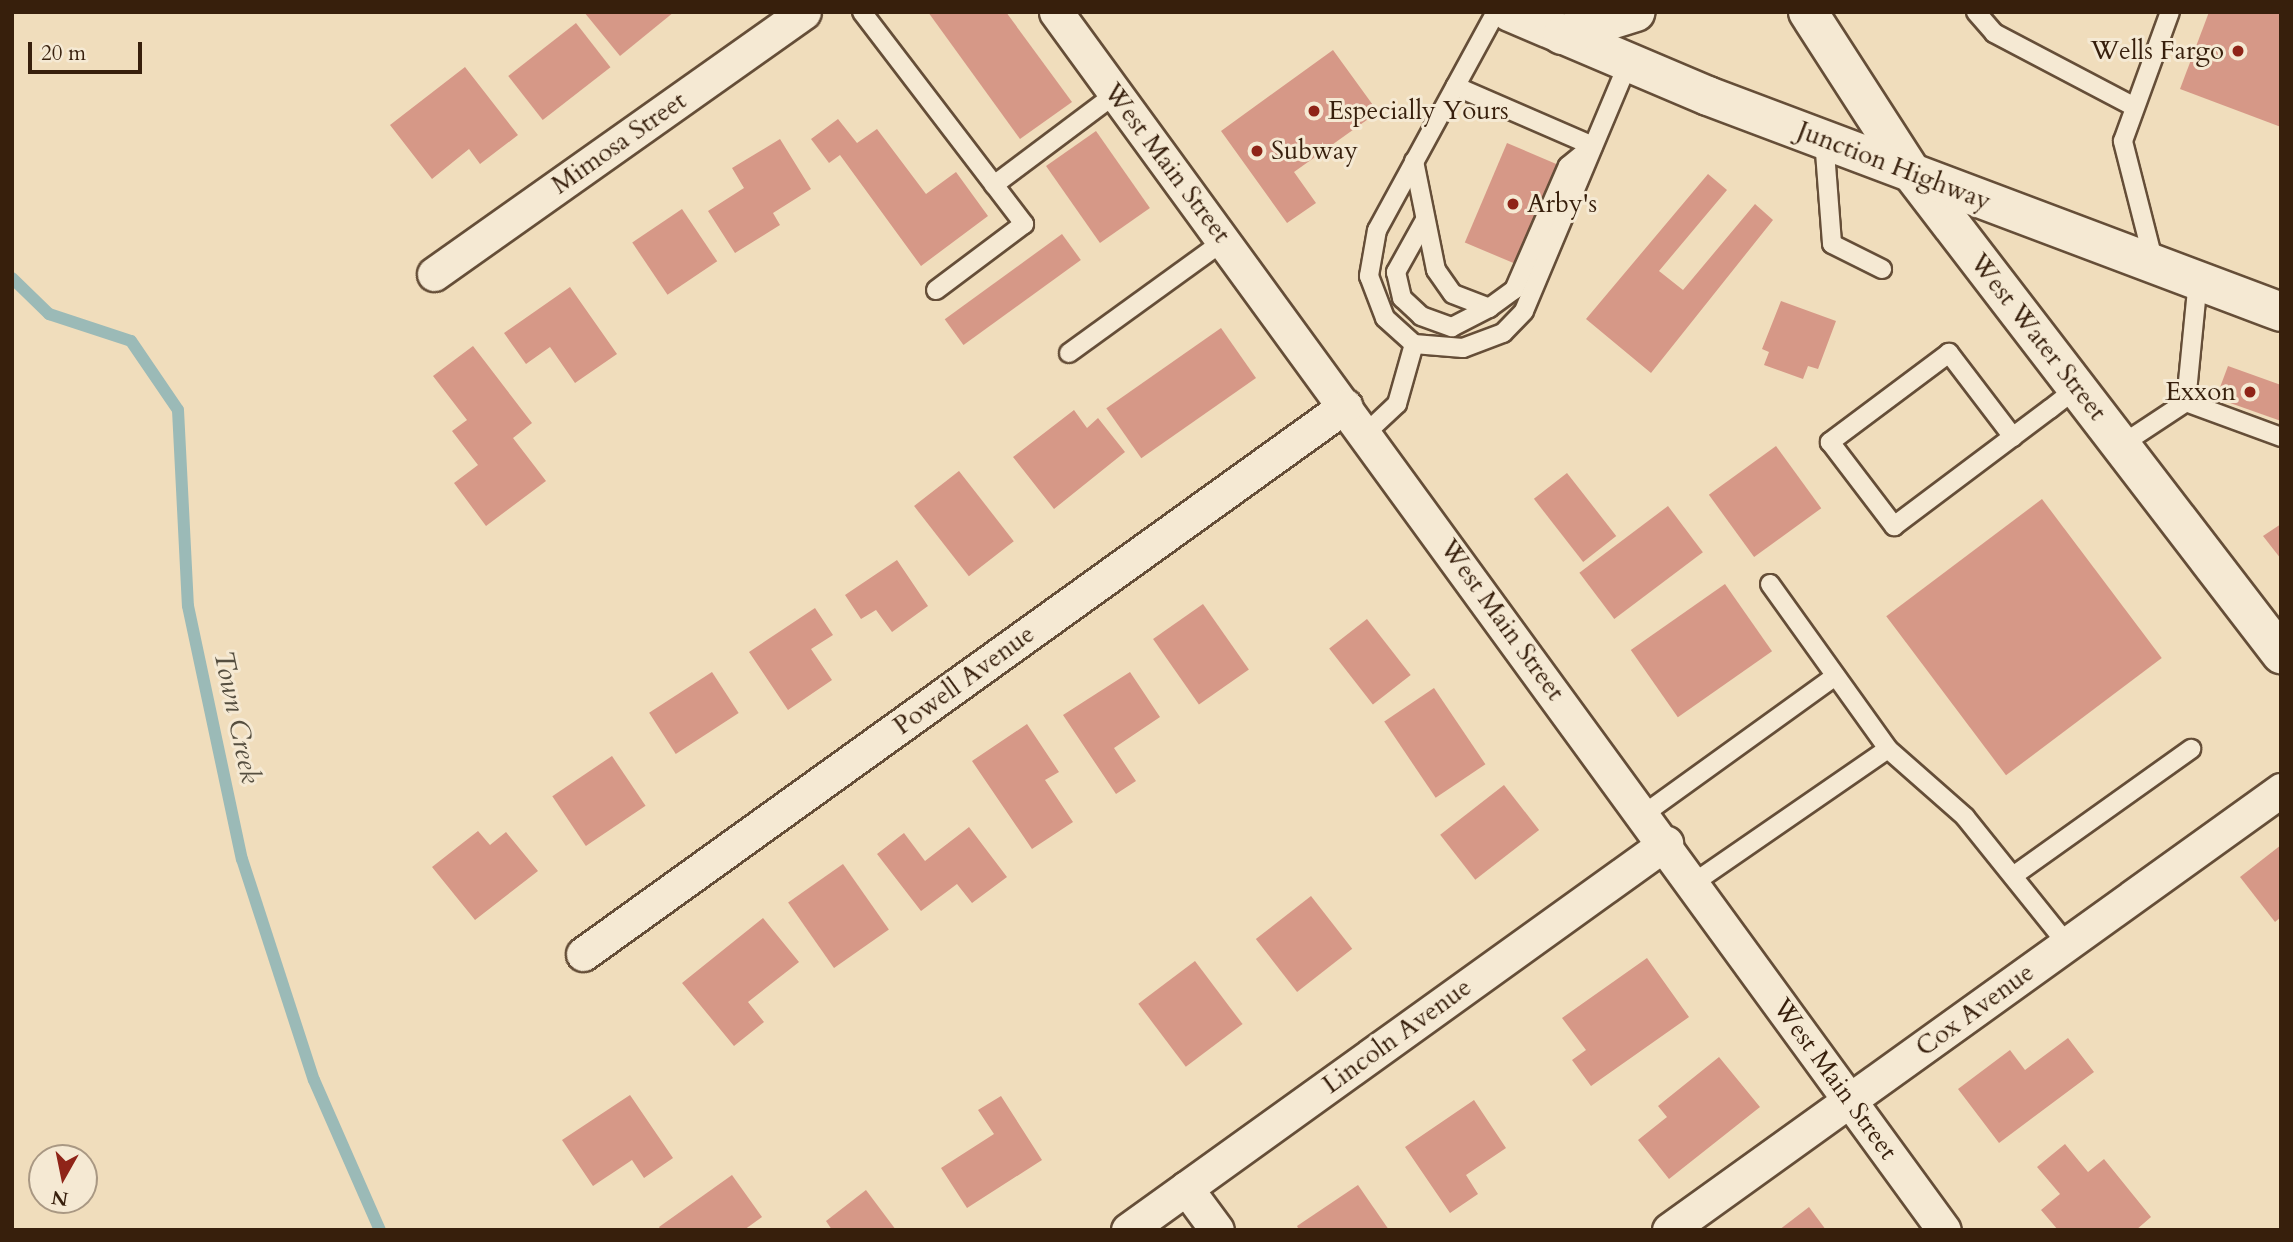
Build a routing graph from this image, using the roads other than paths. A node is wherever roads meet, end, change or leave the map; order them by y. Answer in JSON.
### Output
{"nodes":[{"id":1,"x":804,"y":12,"type":"edge"},
{"id":2,"x":862,"y":12,"type":"edge"},
{"id":3,"x":1056,"y":12,"type":"edge"},
{"id":4,"x":1496,"y":12,"type":"edge"},
{"id":5,"x":1510,"y":12,"type":"edge"},
{"id":6,"x":1636,"y":12,"type":"edge"},
{"id":7,"x":1808,"y":12,"type":"edge"},
{"id":8,"x":1976,"y":12,"type":"edge"},
{"id":9,"x":2170,"y":12,"type":"edge"},
{"id":10,"x":1562,"y":35,"type":"junction"},
{"id":11,"x":1628,"y":63,"type":"junction"},
{"id":12,"x":1455,"y":86,"type":"junction"},
{"id":13,"x":1115,"y":94,"type":"junction"},
{"id":14,"x":2135,"y":107,"type":"junction"},
{"id":15,"x":1824,"y":139,"type":"junction"},
{"id":16,"x":1593,"y":146,"type":"junction"},
{"id":17,"x":1414,"y":161,"type":"junction"},
{"id":18,"x":1911,"y":172,"type":"junction"},
{"id":19,"x":994,"y":185,"type":"junction"},
{"id":20,"x":1425,"y":220,"type":"junction"},
{"id":21,"x":1225,"y":240,"type":"junction"},
{"id":22,"x":2155,"y":264,"type":"junction"},
{"id":23,"x":1882,"y":269,"type":"dead end"},
{"id":24,"x":434,"y":274,"type":"dead end"},
{"id":25,"x":2198,"y":281,"type":"junction"},
{"id":26,"x":936,"y":290,"type":"dead end"},
{"id":27,"x":1489,"y":308,"type":"junction"},
{"id":28,"x":2281,"y":312,"type":"edge"},
{"id":29,"x":1414,"y":344,"type":"junction"},
{"id":30,"x":1069,"y":353,"type":"dead end"},
{"id":31,"x":2077,"y":388,"type":"junction"},
{"id":32,"x":2186,"y":402,"type":"junction"},
{"id":33,"x":1345,"y":406,"type":"junction"},
{"id":34,"x":1365,"y":434,"type":"junction"},
{"id":35,"x":2013,"y":437,"type":"junction"},
{"id":36,"x":2281,"y":437,"type":"edge"},
{"id":37,"x":2121,"y":445,"type":"junction"},
{"id":38,"x":1770,"y":584,"type":"dead end"},
{"id":39,"x":2281,"y":654,"type":"edge"},
{"id":40,"x":1835,"y":676,"type":"junction"},
{"id":41,"x":2191,"y":749,"type":"dead end"},
{"id":42,"x":1888,"y":750,"type":"junction"},
{"id":43,"x":2281,"y":790,"type":"edge"},
{"id":44,"x":1644,"y":814,"type":"junction"},
{"id":45,"x":1666,"y":843,"type":"junction"},
{"id":46,"x":2013,"y":876,"type":"junction"},
{"id":47,"x":1695,"y":882,"type":"junction"},
{"id":48,"x":2067,"y":944,"type":"junction"},
{"id":49,"x":583,"y":954,"type":"dead end"},
{"id":50,"x":1850,"y":1100,"type":"junction"},
{"id":51,"x":1186,"y":1188,"type":"junction"},
{"id":52,"x":1128,"y":1230,"type":"edge"},
{"id":53,"x":1217,"y":1230,"type":"edge"},
{"id":54,"x":1669,"y":1230,"type":"edge"},
{"id":55,"x":1944,"y":1230,"type":"edge"}],
"edges":[{"from":1,"to":24,"type":"street","name":"Mimosa Street"},
{"from":2,"to":19,"type":"lane"},
{"from":3,"to":13,"type":"street","name":"West Main Street"},
{"from":4,"to":12,"type":"lane"},
{"from":5,"to":10,"type":"main road","name":"Junction Highway"},
{"from":6,"to":10,"type":"main road"},
{"from":7,"to":18,"type":"main road","name":"West Water Street"},
{"from":8,"to":14,"type":"lane"},
{"from":9,"to":14,"type":"lane"},
{"from":10,"to":11,"type":"main road","name":"Junction Highway"},
{"from":11,"to":15,"type":"main road","name":"Junction Highway"},
{"from":11,"to":16,"type":"lane"},
{"from":12,"to":16,"type":"lane"},
{"from":12,"to":17,"type":"lane"},
{"from":13,"to":19,"type":"lane"},
{"from":13,"to":21,"type":"street","name":"West Main Street"},
{"from":14,"to":22,"type":"lane"},
{"from":15,"to":18,"type":"main road","name":"Junction Highway"},
{"from":15,"to":23,"type":"lane"},
{"from":16,"to":27,"type":"lane"},
{"from":16,"to":29,"type":"lane"},
{"from":17,"to":20,"type":"lane"},
{"from":17,"to":29,"type":"lane"},
{"from":18,"to":22,"type":"main road","name":"Junction Highway"},
{"from":18,"to":31,"type":"main road","name":"West Water Street"},
{"from":19,"to":26,"type":"lane"},
{"from":20,"to":27,"type":"lane"},
{"from":20,"to":27,"type":"lane"},
{"from":21,"to":30,"type":"lane"},
{"from":21,"to":33,"type":"street","name":"West Main Street"},
{"from":22,"to":25,"type":"main road","name":"Junction Highway"},
{"from":25,"to":28,"type":"main road","name":"Junction Highway"},
{"from":25,"to":32,"type":"lane"},
{"from":29,"to":34,"type":"lane"},
{"from":31,"to":35,"type":"lane"},
{"from":31,"to":37,"type":"main road","name":"West Water Street"},
{"from":32,"to":36,"type":"lane"},
{"from":32,"to":37,"type":"lane"},
{"from":33,"to":34,"type":"street","name":"West Main Street"},
{"from":33,"to":49,"type":"street","name":"Powell Avenue"},
{"from":34,"to":44,"type":"street","name":"West Main Street"},
{"from":35,"to":35,"type":"lane"},
{"from":37,"to":39,"type":"main road","name":"West Water Street"},
{"from":38,"to":40,"type":"lane"},
{"from":40,"to":42,"type":"lane"},
{"from":40,"to":44,"type":"lane"},
{"from":41,"to":46,"type":"lane"},
{"from":42,"to":46,"type":"lane"},
{"from":42,"to":47,"type":"lane"},
{"from":43,"to":48,"type":"street","name":"Cox Avenue"},
{"from":44,"to":45,"type":"street","name":"West Main Street"},
{"from":45,"to":47,"type":"street","name":"West Main Street"},
{"from":45,"to":51,"type":"street","name":"Lincoln Avenue"},
{"from":46,"to":48,"type":"lane"},
{"from":47,"to":50,"type":"street","name":"West Main Street"},
{"from":48,"to":50,"type":"street","name":"Cox Avenue"},
{"from":50,"to":54,"type":"street","name":"Cox Avenue"},
{"from":50,"to":55,"type":"street","name":"West Main Street"},
{"from":51,"to":52,"type":"street","name":"Lincoln Avenue"},
{"from":51,"to":53,"type":"street"}]}
